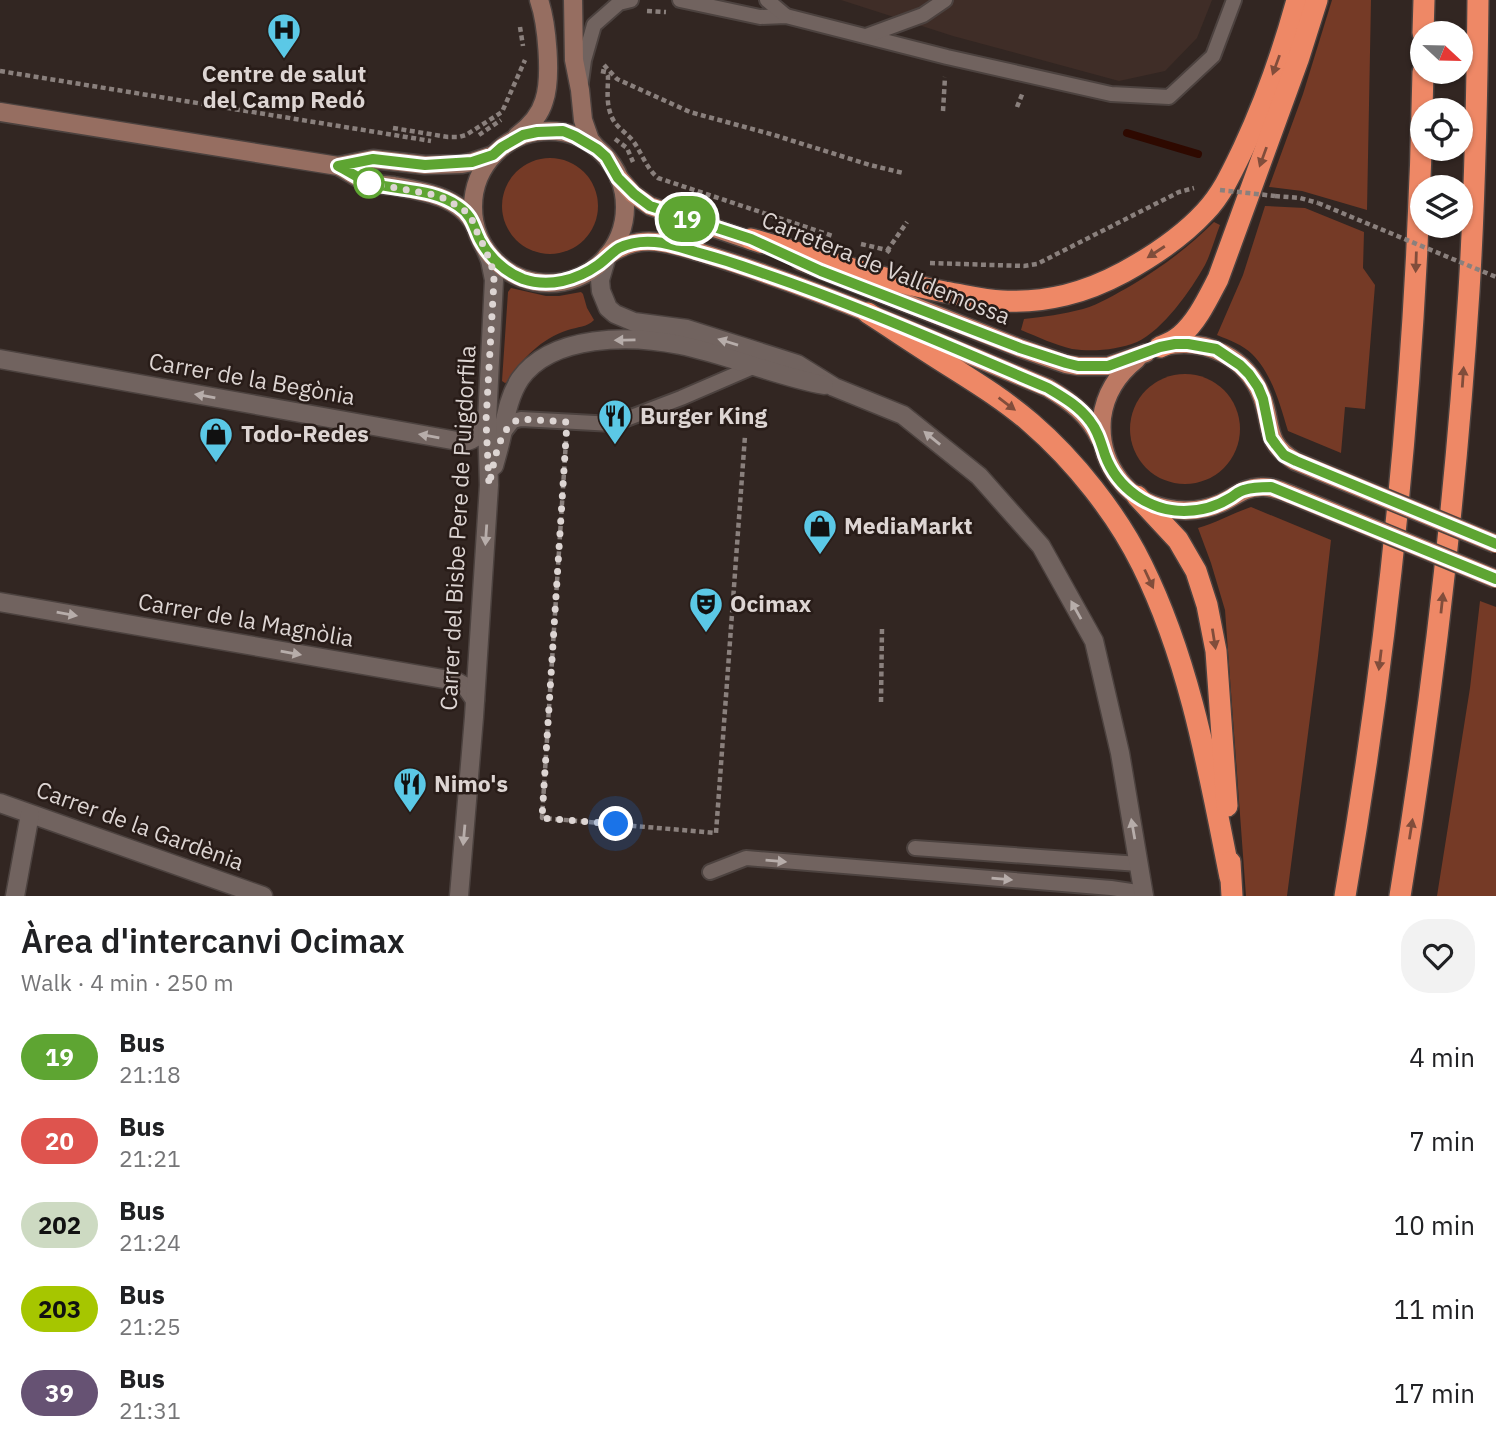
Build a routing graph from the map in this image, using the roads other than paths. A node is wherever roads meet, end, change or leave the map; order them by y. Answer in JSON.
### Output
{"nodes":[{"id":1,"x":539,"y":0,"type":"edge"},
{"id":2,"x":573,"y":0,"type":"edge"},
{"id":3,"x":680,"y":0,"type":"edge"},
{"id":4,"x":767,"y":0,"type":"edge"},
{"id":5,"x":945,"y":0,"type":"edge"},
{"id":6,"x":1234,"y":0,"type":"edge"},
{"id":7,"x":1297,"y":0,"type":"edge"},
{"id":8,"x":1317,"y":0,"type":"edge"},
{"id":9,"x":1424,"y":0,"type":"edge"},
{"id":10,"x":1478,"y":0,"type":"edge"},
{"id":11,"x":635,"y":6,"type":"edge"},
{"id":12,"x":786,"y":16,"type":"junction"},
{"id":13,"x":1423,"y":21,"type":"edge"},
{"id":14,"x":866,"y":36,"type":"junction"},
{"id":15,"x":1423,"y":84,"type":"edge"},
{"id":16,"x":580,"y":90,"type":"junction"},
{"id":17,"x":0,"y":112,"type":"edge"},
{"id":18,"x":513,"y":140,"type":"junction"},
{"id":19,"x":597,"y":149,"type":"junction"},
{"id":20,"x":493,"y":155,"type":"junction"},
{"id":21,"x":338,"y":166,"type":"junction"},
{"id":22,"x":618,"y":178,"type":"junction"},
{"id":23,"x":475,"y":226,"type":"junction"},
{"id":24,"x":751,"y":239,"type":"junction"},
{"id":25,"x":485,"y":248,"type":"junction"},
{"id":26,"x":607,"y":256,"type":"junction"},
{"id":27,"x":868,"y":313,"type":"junction"},
{"id":28,"x":1153,"y":350,"type":"junction"},
{"id":29,"x":0,"y":359,"type":"edge"},
{"id":30,"x":755,"y":366,"type":"junction"},
{"id":31,"x":834,"y":387,"type":"junction"},
{"id":32,"x":486,"y":421,"type":"junction"},
{"id":33,"x":502,"y":435,"type":"junction"},
{"id":34,"x":1103,"y":444,"type":"junction"},
{"id":35,"x":489,"y":485,"type":"junction"},
{"id":36,"x":1137,"y":496,"type":"junction"},
{"id":37,"x":1496,"y":544,"type":"edge"},
{"id":38,"x":1496,"y":579,"type":"edge"},
{"id":39,"x":0,"y":602,"type":"edge"},
{"id":40,"x":475,"y":700,"type":"junction"},
{"id":41,"x":0,"y":803,"type":"edge"},
{"id":42,"x":30,"y":814,"type":"junction"},
{"id":43,"x":915,"y":848,"type":"dead end"},
{"id":44,"x":1139,"y":864,"type":"junction"},
{"id":45,"x":710,"y":872,"type":"dead end"},
{"id":46,"x":1231,"y":886,"type":"edge"},
{"id":47,"x":1144,"y":894,"type":"edge"},
{"id":48,"x":15,"y":896,"type":"edge"},
{"id":49,"x":263,"y":896,"type":"edge"},
{"id":50,"x":459,"y":896,"type":"edge"},
{"id":51,"x":1345,"y":896,"type":"edge"},
{"id":52,"x":1400,"y":896,"type":"edge"}],
"edges":[{"from":1,"to":18,"type":"main road"},
{"from":2,"to":16,"type":"main road"},
{"from":3,"to":12,"type":"lane"},
{"from":4,"to":12,"type":"lane"},
{"from":5,"to":14,"type":"lane"},
{"from":6,"to":14,"type":"lane"},
{"from":7,"to":24,"type":"highway","one_way":true},
{"from":8,"to":28,"type":"highway","one_way":true},
{"from":9,"to":13,"type":"highway"},
{"from":52,"to":10,"type":"highway","one_way":true},
{"from":11,"to":16,"type":"lane"},
{"from":12,"to":14,"type":"lane"},
{"from":15,"to":51,"type":"highway","one_way":true},
{"from":16,"to":19,"type":"main road"},
{"from":17,"to":21,"type":"main road"},
{"from":18,"to":19,"type":"main road"},
{"from":18,"to":20,"type":"main road"},
{"from":19,"to":22,"type":"main road"},
{"from":20,"to":21,"type":"main road"},
{"from":20,"to":23,"type":"main road"},
{"from":21,"to":23,"type":"main road"},
{"from":22,"to":24,"type":"main road","name":"Carretera de Valldemossa"},
{"from":22,"to":26,"type":"main road"},
{"from":23,"to":25,"type":"main road"},
{"from":24,"to":28,"type":"main road","name":"Carretera de Valldemossa"},
{"from":25,"to":26,"type":"main road"},
{"from":25,"to":32,"type":"street","name":"Carrer del Bisbe Pere de Puigdorfila"},
{"from":26,"to":27,"type":"main road"},
{"from":31,"to":26,"type":"street","one_way":true},
{"from":27,"to":34,"type":"main road"},
{"from":27,"to":46,"type":"highway","one_way":true},
{"from":28,"to":34,"type":"main road"},
{"from":28,"to":37,"type":"main road","name":"Carretera de Valldemossa","bridge":true},
{"from":32,"to":29,"type":"street","name":"Carrer de la Begònia","one_way":true},
{"from":30,"to":31,"type":"street"},
{"from":30,"to":33,"type":"lane"},
{"from":30,"to":33,"type":"street","one_way":true},
{"from":44,"to":31,"type":"street","one_way":true},
{"from":32,"to":35,"type":"street","name":"Carrer del Bisbe Pere de Puigdorfila"},
{"from":33,"to":35,"type":"street"},
{"from":34,"to":36,"type":"main road"},
{"from":35,"to":40,"type":"street","name":"Carrer del Bisbe Pere de Puigdorfila","one_way":true},
{"from":36,"to":38,"type":"main road","bridge":true},
{"from":36,"to":46,"type":"highway","one_way":true},
{"from":39,"to":40,"type":"street","name":"Carrer de la Magnòlia","one_way":true},
{"from":40,"to":50,"type":"street","name":"Carrer del Bisbe Pere de Puigdorfila","one_way":true},
{"from":41,"to":42,"type":"street","name":"Carrer de la Gardènia"},
{"from":42,"to":48,"type":"street"},
{"from":42,"to":49,"type":"street","name":"Carrer de la Gardènia"},
{"from":43,"to":44,"type":"lane"},
{"from":44,"to":47,"type":"street"},
{"from":45,"to":47,"type":"lane","one_way":true}]}
